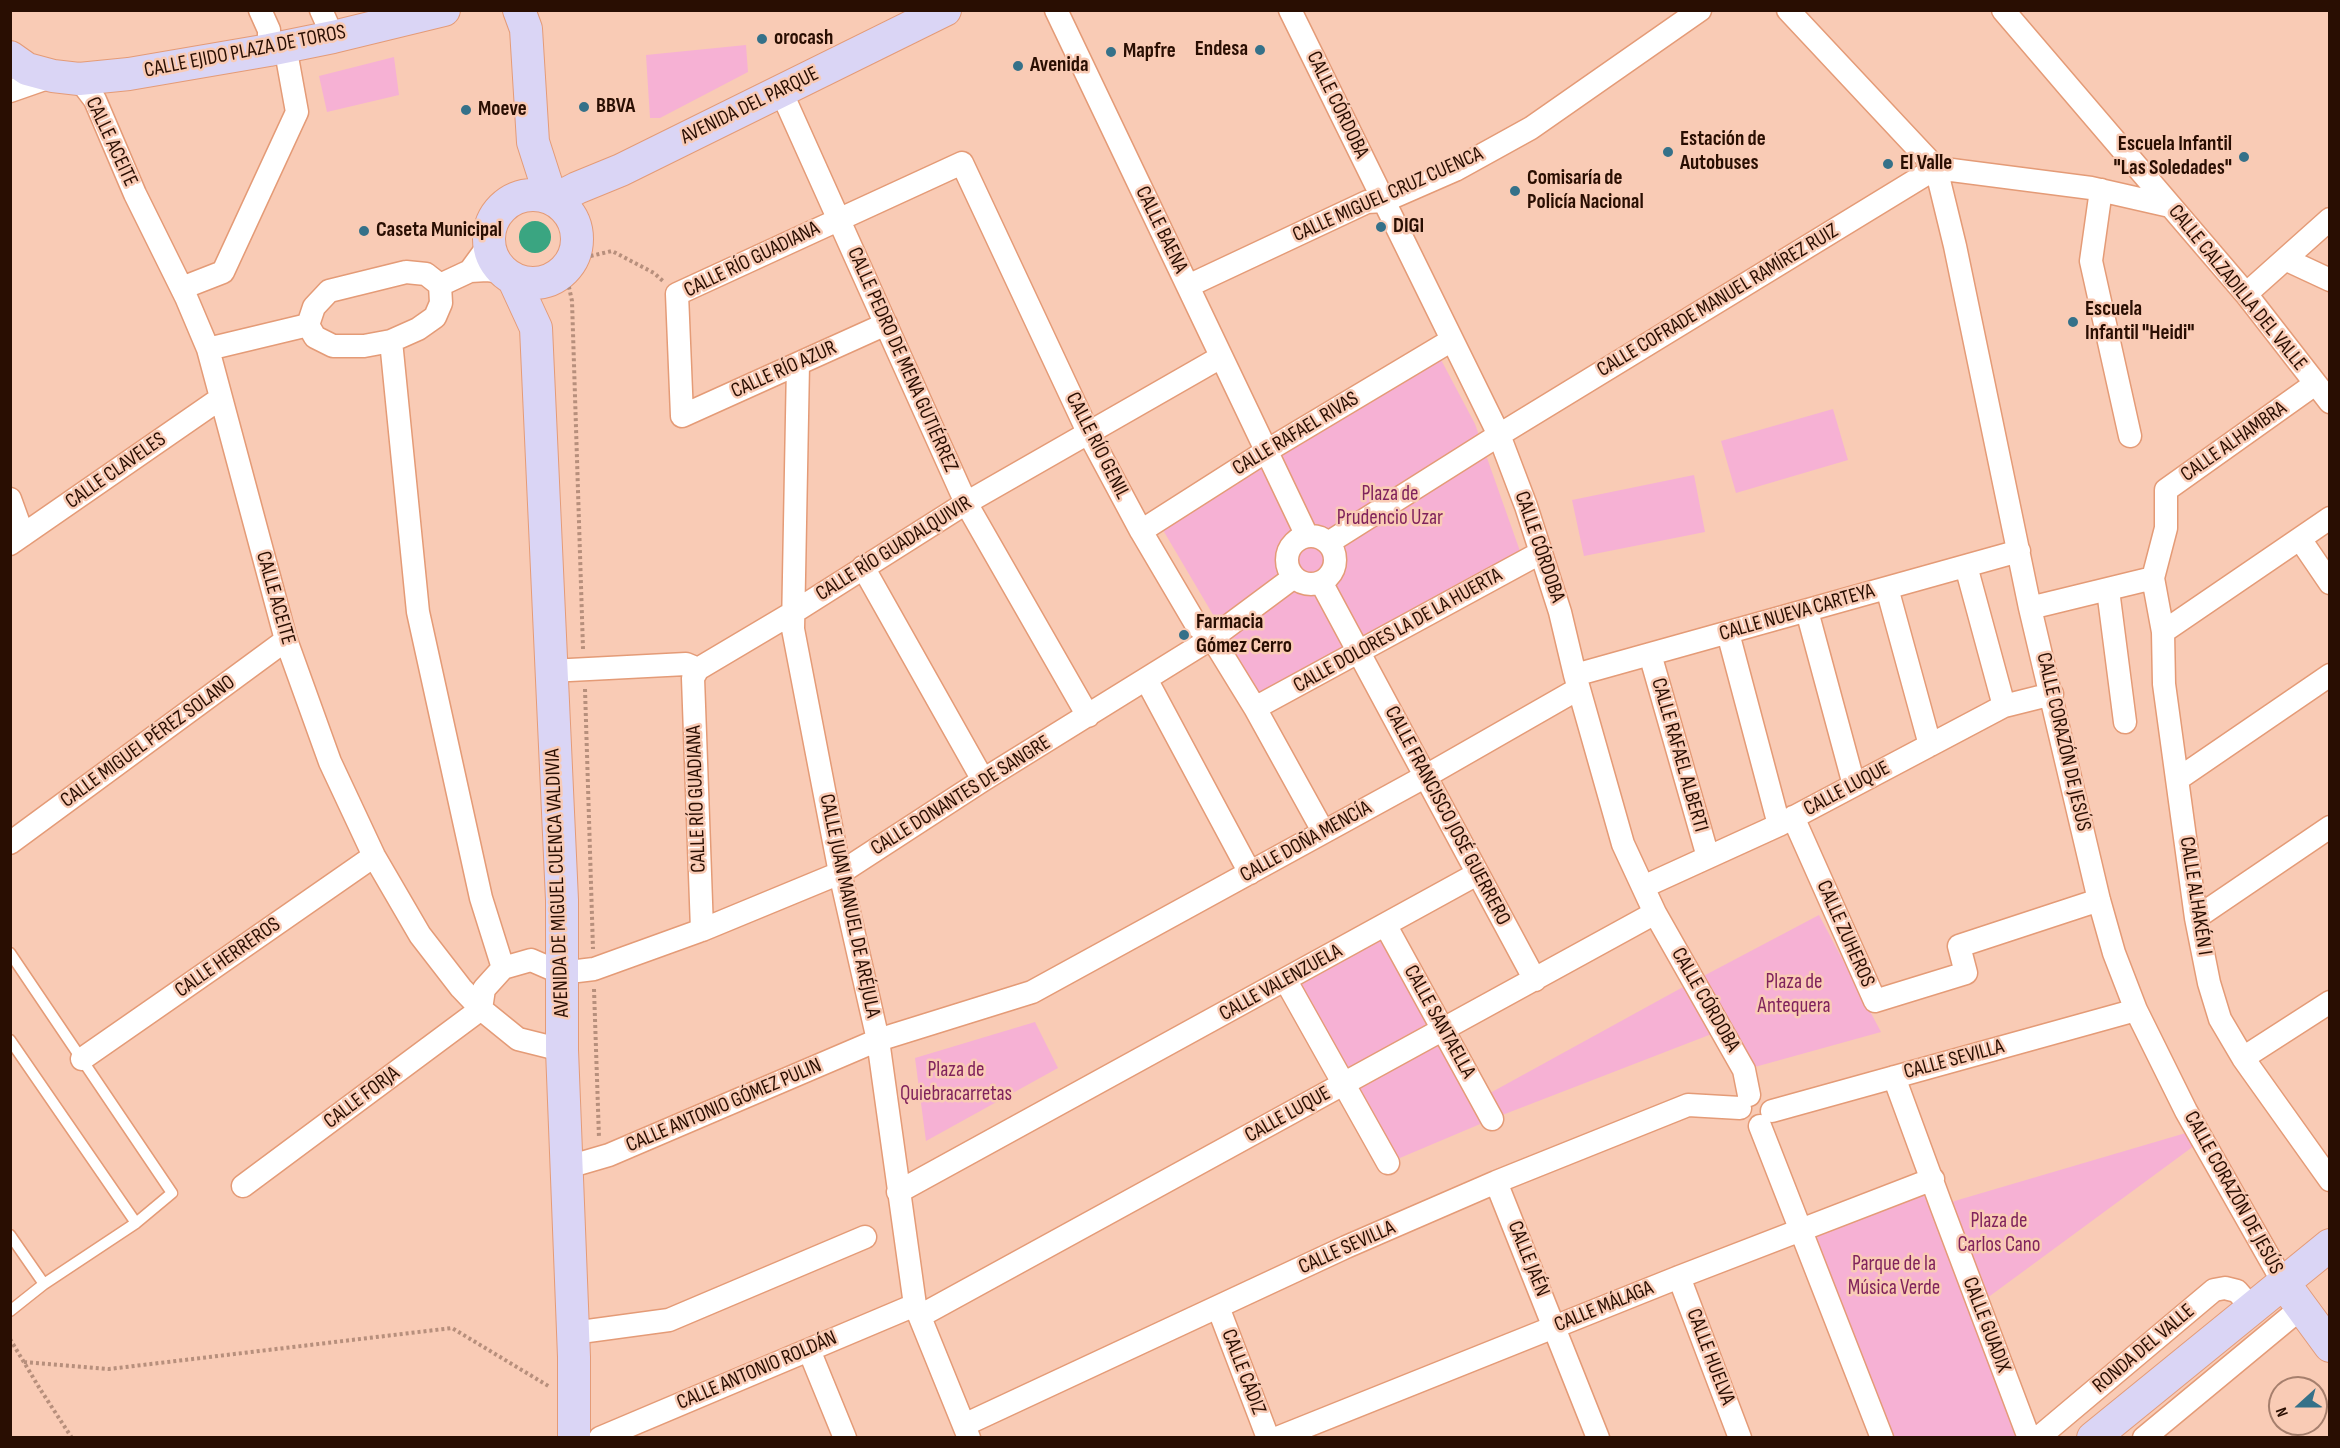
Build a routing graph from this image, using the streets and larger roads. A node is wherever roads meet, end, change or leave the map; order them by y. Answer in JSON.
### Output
{"nodes":[{"id":1,"x":260,"y":10,"type":"edge"},
{"id":2,"x":444,"y":10,"type":"edge"},
{"id":3,"x":519,"y":10,"type":"edge"},
{"id":4,"x":945,"y":10,"type":"edge"},
{"id":5,"x":1056,"y":10,"type":"edge"},
{"id":6,"x":1290,"y":10,"type":"edge"},
{"id":7,"x":1700,"y":10,"type":"edge"},
{"id":8,"x":1788,"y":10,"type":"edge"},
{"id":9,"x":2003,"y":10,"type":"edge"},
{"id":10,"x":327,"y":24,"type":"edge"},
{"id":11,"x":277,"y":48,"type":"junction"},
{"id":12,"x":10,"y":57,"type":"edge"},
{"id":13,"x":66,"y":78,"type":"junction"},
{"id":14,"x":10,"y":91,"type":"edge"},
{"id":15,"x":781,"y":91,"type":"junction"},
{"id":16,"x":533,"y":142,"type":"junction"},
{"id":17,"x":1936,"y":168,"type":"junction"},
{"id":18,"x":621,"y":170,"type":"junction"},
{"id":19,"x":2101,"y":190,"type":"junction"},
{"id":20,"x":553,"y":199,"type":"junction"},
{"id":21,"x":511,"y":200,"type":"junction"},
{"id":22,"x":1384,"y":201,"type":"junction"},
{"id":23,"x":2170,"y":206,"type":"junction"},
{"id":24,"x":838,"y":219,"type":"junction"},
{"id":25,"x":2330,"y":219,"type":"edge"},
{"id":26,"x":489,"y":245,"type":"junction"},
{"id":27,"x":568,"y":260,"type":"junction"},
{"id":28,"x":2287,"y":260,"type":"junction"},
{"id":29,"x":470,"y":271,"type":"junction"},
{"id":30,"x":509,"y":275,"type":"junction"},
{"id":31,"x":2330,"y":280,"type":"edge"},
{"id":32,"x":440,"y":285,"type":"junction"},
{"id":33,"x":1188,"y":286,"type":"junction"},
{"id":34,"x":182,"y":288,"type":"junction"},
{"id":35,"x":2246,"y":294,"type":"junction"},
{"id":36,"x":886,"y":324,"type":"junction"},
{"id":37,"x":308,"y":325,"type":"junction"},
{"id":38,"x":536,"y":328,"type":"junction"},
{"id":39,"x":1452,"y":340,"type":"junction"},
{"id":40,"x":391,"y":341,"type":"junction"},
{"id":41,"x":208,"y":349,"type":"junction"},
{"id":42,"x":1221,"y":357,"type":"junction"},
{"id":43,"x":798,"y":364,"type":"junction"},
{"id":44,"x":2315,"y":384,"type":"junction"},
{"id":45,"x":221,"y":398,"type":"junction"},
{"id":46,"x":2330,"y":402,"type":"edge"},
{"id":47,"x":682,"y":416,"type":"joint"},
{"id":48,"x":1088,"y":432,"type":"junction"},
{"id":49,"x":1499,"y":435,"type":"junction"},
{"id":50,"x":2130,"y":436,"type":"dead end"},
{"id":51,"x":1268,"y":450,"type":"junction"},
{"id":52,"x":10,"y":499,"type":"edge"},
{"id":53,"x":966,"y":503,"type":"junction"},
{"id":54,"x":2330,"y":518,"type":"edge"},
{"id":55,"x":1141,"y":531,"type":"junction"},
{"id":56,"x":1318,"y":539,"type":"junction"},
{"id":57,"x":2300,"y":539,"type":"junction"},
{"id":58,"x":17,"y":540,"type":"edge"},
{"id":59,"x":2019,"y":551,"type":"junction"},
{"id":60,"x":1540,"y":553,"type":"junction"},
{"id":61,"x":1966,"y":566,"type":"junction"},
{"id":62,"x":863,"y":567,"type":"junction"},
{"id":63,"x":1294,"y":577,"type":"junction"},
{"id":64,"x":2153,"y":578,"type":"junction"},
{"id":65,"x":1321,"y":582,"type":"junction"},
{"id":66,"x":2330,"y":583,"type":"edge"},
{"id":67,"x":1887,"y":588,"type":"junction"},
{"id":68,"x":2108,"y":590,"type":"junction"},
{"id":69,"x":2031,"y":608,"type":"junction"},
{"id":70,"x":1807,"y":611,"type":"junction"},
{"id":71,"x":794,"y":612,"type":"junction"},
{"id":72,"x":2163,"y":632,"type":"junction"},
{"id":73,"x":1728,"y":633,"type":"junction"},
{"id":74,"x":1212,"y":638,"type":"junction"},
{"id":75,"x":286,"y":640,"type":"junction"},
{"id":76,"x":1359,"y":651,"type":"junction"},
{"id":77,"x":1650,"y":654,"type":"junction"},
{"id":78,"x":698,"y":669,"type":"junction"},
{"id":79,"x":550,"y":671,"type":"junction"},
{"id":80,"x":2330,"y":675,"type":"edge"},
{"id":81,"x":1146,"y":679,"type":"junction"},
{"id":82,"x":1576,"y":682,"type":"junction"},
{"id":83,"x":2052,"y":694,"type":"junction"},
{"id":84,"x":2004,"y":706,"type":"junction"},
{"id":85,"x":1256,"y":708,"type":"junction"},
{"id":86,"x":1088,"y":716,"type":"junction"},
{"id":87,"x":2125,"y":722,"type":"dead end"},
{"id":88,"x":1930,"y":745,"type":"junction"},
{"id":89,"x":1426,"y":776,"type":"junction"},
{"id":90,"x":2178,"y":779,"type":"junction"},
{"id":91,"x":983,"y":780,"type":"junction"},
{"id":92,"x":1854,"y":785,"type":"junction"},
{"id":93,"x":1786,"y":821,"type":"junction"},
{"id":94,"x":2330,"y":827,"type":"edge"},
{"id":95,"x":1323,"y":831,"type":"junction"},
{"id":96,"x":10,"y":843,"type":"edge"},
{"id":97,"x":374,"y":856,"type":"junction"},
{"id":98,"x":1708,"y":857,"type":"junction"},
{"id":99,"x":840,"y":873,"type":"junction"},
{"id":100,"x":1250,"y":873,"type":"junction"},
{"id":101,"x":1477,"y":874,"type":"junction"},
{"id":102,"x":1643,"y":887,"type":"junction"},
{"id":103,"x":2099,"y":900,"type":"junction"},
{"id":104,"x":1655,"y":913,"type":"junction"},
{"id":105,"x":2196,"y":918,"type":"junction"},
{"id":106,"x":1386,"y":926,"type":"junction"},
{"id":107,"x":702,"y":930,"type":"junction"},
{"id":108,"x":503,"y":968,"type":"junction"},
{"id":109,"x":561,"y":973,"type":"junction"},
{"id":110,"x":1535,"y":980,"type":"junction"},
{"id":111,"x":1286,"y":981,"type":"junction"},
{"id":112,"x":2330,"y":1002,"type":"edge"},
{"id":113,"x":481,"y":1009,"type":"junction"},
{"id":114,"x":2136,"y":1010,"type":"junction"},
{"id":115,"x":1444,"y":1030,"type":"junction"},
{"id":116,"x":878,"y":1040,"type":"junction"},
{"id":117,"x":562,"y":1050,"type":"junction"},
{"id":118,"x":2243,"y":1058,"type":"junction"},
{"id":119,"x":82,"y":1059,"type":"road end"},
{"id":120,"x":1894,"y":1077,"type":"junction"},
{"id":121,"x":1344,"y":1084,"type":"junction"},
{"id":122,"x":1744,"y":1102,"type":"junction"},
{"id":123,"x":1766,"y":1118,"type":"junction"},
{"id":124,"x":1492,"y":1119,"type":"dead end"},
{"id":125,"x":1388,"y":1163,"type":"dead end"},
{"id":126,"x":568,"y":1167,"type":"junction"},
{"id":127,"x":1933,"y":1179,"type":"junction"},
{"id":128,"x":2330,"y":1180,"type":"edge"},
{"id":129,"x":1496,"y":1182,"type":"junction"},
{"id":130,"x":243,"y":1186,"type":"dead end"},
{"id":131,"x":898,"y":1192,"type":"junction"},
{"id":132,"x":1800,"y":1231,"type":"junction"},
{"id":133,"x":865,"y":1237,"type":"dead end"},
{"id":134,"x":2330,"y":1245,"type":"edge"},
{"id":135,"x":1679,"y":1277,"type":"junction"},
{"id":136,"x":2283,"y":1282,"type":"junction"},
{"id":137,"x":1218,"y":1307,"type":"junction"},
{"id":138,"x":2252,"y":1307,"type":"junction"},
{"id":139,"x":2301,"y":1308,"type":"junction"},
{"id":140,"x":918,"y":1310,"type":"junction"},
{"id":141,"x":1555,"y":1327,"type":"junction"},
{"id":142,"x":573,"y":1333,"type":"junction"},
{"id":143,"x":2330,"y":1346,"type":"edge"},
{"id":144,"x":809,"y":1350,"type":"junction"},
{"id":145,"x":967,"y":1431,"type":"edge"},
{"id":146,"x":574,"y":1437,"type":"edge"},
{"id":147,"x":604,"y":1437,"type":"edge"},
{"id":148,"x":845,"y":1437,"type":"edge"},
{"id":149,"x":1268,"y":1437,"type":"edge"},
{"id":150,"x":1277,"y":1437,"type":"edge"},
{"id":151,"x":1598,"y":1437,"type":"edge"},
{"id":152,"x":1740,"y":1437,"type":"edge"},
{"id":153,"x":1882,"y":1437,"type":"edge"},
{"id":154,"x":2029,"y":1437,"type":"edge"},
{"id":155,"x":2038,"y":1437,"type":"edge"},
{"id":156,"x":2092,"y":1437,"type":"edge"},
{"id":157,"x":2144,"y":1437,"type":"edge"}],
"edges":[{"from":1,"to":11,"type":"street"},
{"from":2,"to":10,"type":"street","name":"CALLE EJIDO PLAZA DE TOROS"},
{"from":3,"to":16,"type":"street"},
{"from":4,"to":15,"type":"street","name":"AVENIDA DEL PARQUE"},
{"from":5,"to":33,"type":"street","name":"CALLE BAENA"},
{"from":6,"to":22,"type":"street","name":"CALLE CÓRDOBA"},
{"from":7,"to":22,"type":"street","name":"CALLE MIGUEL CRUZ CUENCA"},
{"from":8,"to":17,"type":"street"},
{"from":9,"to":23,"type":"street","name":"CALLE CALZADILLA DEL VALLE"},
{"from":10,"to":11,"type":"street","name":"CALLE EJIDO PLAZA DE TOROS"},
{"from":11,"to":13,"type":"street","name":"CALLE EJIDO PLAZA DE TOROS"},
{"from":11,"to":34,"type":"street"},
{"from":12,"to":13,"type":"street"},
{"from":13,"to":14,"type":"street"},
{"from":13,"to":34,"type":"street","name":"CALLE ACEITE"},
{"from":15,"to":18,"type":"street","name":"AVENIDA DEL PARQUE"},
{"from":15,"to":24,"type":"street","name":"CALLE PEDRO DE MENA GUTIÉRREZ"},
{"from":16,"to":20,"type":"street"},
{"from":16,"to":21,"type":"street"},
{"from":17,"to":19,"type":"street"},
{"from":17,"to":49,"type":"street","name":"CALLE COFRADE MANUEL RAMÍREZ RUIZ"},
{"from":17,"to":59,"type":"street","name":"CALLE CORAZÓN DE JESÚS"},
{"from":18,"to":20,"type":"street","name":"AVENIDA DEL PARQUE"},
{"from":18,"to":27,"type":"street","name":"AVENIDA DEL PARQUE"},
{"from":19,"to":23,"type":"street"},
{"from":19,"to":50,"type":"street"},
{"from":20,"to":21,"type":"street"},
{"from":20,"to":27,"type":"street"},
{"from":21,"to":26,"type":"street"},
{"from":22,"to":33,"type":"street","name":"CALLE MIGUEL CRUZ CUENCA"},
{"from":22,"to":39,"type":"street","name":"CALLE CÓRDOBA"},
{"from":23,"to":35,"type":"street","name":"CALLE CALZADILLA DEL VALLE"},
{"from":24,"to":36,"type":"street","name":"CALLE PEDRO DE MENA GUTIÉRREZ"},
{"from":24,"to":47,"type":"street","name":"CALLE RÍO GUADIANA"},
{"from":24,"to":48,"type":"street","name":"CALLE RÍO GENIL"},
{"from":25,"to":28,"type":"street"},
{"from":26,"to":29,"type":"street"},
{"from":26,"to":30,"type":"street"},
{"from":27,"to":30,"type":"street"},
{"from":27,"to":38,"type":"street","name":"AVENIDA DE MIGUEL CUENCA VALDIVIA"},
{"from":28,"to":31,"type":"street"},
{"from":28,"to":35,"type":"street"},
{"from":29,"to":30,"type":"street"},
{"from":29,"to":32,"type":"street"},
{"from":30,"to":38,"type":"street","name":"AVENIDA DE MIGUEL CUENCA VALDIVIA"},
{"from":32,"to":37,"type":"street"},
{"from":32,"to":40,"type":"street"},
{"from":33,"to":42,"type":"street","name":"CALLE BAENA"},
{"from":34,"to":41,"type":"street","name":"CALLE ACEITE"},
{"from":35,"to":44,"type":"street","name":"CALLE CALZADILLA DEL VALLE"},
{"from":36,"to":43,"type":"street","name":"CALLE RÍO AZUR"},
{"from":36,"to":53,"type":"street","name":"CALLE PEDRO DE MENA GUTIÉRREZ"},
{"from":37,"to":40,"type":"street"},
{"from":37,"to":41,"type":"street"},
{"from":38,"to":79,"type":"street","name":"AVENIDA DE MIGUEL CUENCA VALDIVIA"},
{"from":39,"to":49,"type":"street","name":"CALLE CÓRDOBA"},
{"from":39,"to":51,"type":"street","name":"CALLE RAFAEL RIVAS"},
{"from":40,"to":108,"type":"street"},
{"from":41,"to":45,"type":"street","name":"CALLE ACEITE"},
{"from":42,"to":48,"type":"street","name":"CALLE RÍO GUADALQUIVIR"},
{"from":42,"to":51,"type":"street","name":"CALLE BAENA"},
{"from":43,"to":47,"type":"street","name":"CALLE RÍO AZUR"},
{"from":43,"to":71,"type":"street","name":"CALLE JUAN MANUEL DE ARÉJULA"},
{"from":44,"to":46,"type":"street","name":"CALLE CALZADILLA DEL VALLE"},
{"from":44,"to":64,"type":"street","name":"CALLE ALHAMBRA"},
{"from":45,"to":58,"type":"street","name":"CALLE CLAVELES"},
{"from":45,"to":75,"type":"street","name":"CALLE ACEITE"},
{"from":48,"to":53,"type":"street","name":"CALLE RÍO GUADALQUIVIR"},
{"from":48,"to":55,"type":"street","name":"CALLE RÍO GENIL"},
{"from":49,"to":56,"type":"street"},
{"from":49,"to":60,"type":"street","name":"CALLE CÓRDOBA"},
{"from":51,"to":55,"type":"street","name":"CALLE RAFAEL RIVAS"},
{"from":51,"to":56,"type":"street","name":"CALLE BAENA"},
{"from":52,"to":58,"type":"street"},
{"from":53,"to":62,"type":"street","name":"CALLE RÍO GUADALQUIVIR"},
{"from":53,"to":86,"type":"street","name":"CALLE PEDRO DE MENA GUTIÉRREZ"},
{"from":54,"to":57,"type":"street"},
{"from":55,"to":74,"type":"street","name":"CALLE RÍO GENIL"},
{"from":56,"to":63,"type":"street"},
{"from":56,"to":65,"type":"street"},
{"from":57,"to":66,"type":"street"},
{"from":57,"to":72,"type":"street"},
{"from":59,"to":61,"type":"street","name":"CALLE NUEVA CARTEYA"},
{"from":59,"to":69,"type":"street","name":"CALLE CORAZÓN DE JESÚS"},
{"from":60,"to":76,"type":"street","name":"CALLE DOLORES LA DE LA HUERTA"},
{"from":60,"to":82,"type":"street","name":"CALLE CÓRDOBA"},
{"from":61,"to":67,"type":"street","name":"CALLE NUEVA CARTEYA"},
{"from":61,"to":84,"type":"street"},
{"from":62,"to":71,"type":"street","name":"CALLE RÍO GUADALQUIVIR"},
{"from":62,"to":91,"type":"street"},
{"from":63,"to":65,"type":"street"},
{"from":63,"to":74,"type":"street","name":"CALLE DONANTES DE SANGRE"},
{"from":64,"to":68,"type":"street"},
{"from":64,"to":72,"type":"street","name":"CALLE ALHAKÉN I"},
{"from":65,"to":76,"type":"street","name":"CALLE FRANCISCO JOSÉ GUERRERO"},
{"from":67,"to":70,"type":"street","name":"CALLE NUEVA CARTEYA"},
{"from":67,"to":88,"type":"street"},
{"from":68,"to":69,"type":"street"},
{"from":68,"to":87,"type":"street"},
{"from":69,"to":83,"type":"street","name":"CALLE CORAZÓN DE JESÚS"},
{"from":70,"to":73,"type":"street","name":"CALLE NUEVA CARTEYA"},
{"from":70,"to":92,"type":"street"},
{"from":71,"to":78,"type":"street","name":"CALLE RÍO GUADALQUIVIR"},
{"from":71,"to":99,"type":"street","name":"CALLE JUAN MANUEL DE ARÉJULA"},
{"from":72,"to":90,"type":"street","name":"CALLE ALHAKÉN I"},
{"from":73,"to":77,"type":"street","name":"CALLE NUEVA CARTEYA"},
{"from":73,"to":93,"type":"street"},
{"from":74,"to":81,"type":"street","name":"CALLE DONANTES DE SANGRE"},
{"from":74,"to":85,"type":"street","name":"CALLE RÍO GENIL"},
{"from":75,"to":96,"type":"street","name":"CALLE MIGUEL PÉREZ SOLANO"},
{"from":75,"to":97,"type":"street","name":"CALLE ACEITE"},
{"from":76,"to":85,"type":"street","name":"CALLE DOLORES LA DE LA HUERTA"},
{"from":76,"to":89,"type":"street","name":"CALLE FRANCISCO JOSÉ GUERRERO"},
{"from":77,"to":82,"type":"street","name":"CALLE NUEVA CARTEYA"},
{"from":77,"to":98,"type":"street","name":"CALLE RAFAEL ALBERTI"},
{"from":78,"to":79,"type":"street"},
{"from":78,"to":107,"type":"street","name":"CALLE RÍO GUADIANA"},
{"from":79,"to":109,"type":"street","name":"AVENIDA DE MIGUEL CUENCA VALDIVIA"},
{"from":80,"to":90,"type":"street"},
{"from":81,"to":86,"type":"street","name":"CALLE DONANTES DE SANGRE"},
{"from":81,"to":100,"type":"street"},
{"from":82,"to":89,"type":"street","name":"CALLE DOÑA MENCÍA"},
{"from":82,"to":102,"type":"street","name":"CALLE CÓRDOBA"},
{"from":83,"to":84,"type":"street","name":"CALLE LUQUE"},
{"from":83,"to":103,"type":"street","name":"CALLE CORAZÓN DE JESÚS"},
{"from":84,"to":88,"type":"street","name":"CALLE LUQUE"},
{"from":85,"to":95,"type":"street","name":"CALLE RÍO GENIL"},
{"from":86,"to":91,"type":"street","name":"CALLE DONANTES DE SANGRE"},
{"from":88,"to":92,"type":"street","name":"CALLE LUQUE"},
{"from":89,"to":95,"type":"street","name":"CALLE DOÑA MENCÍA"},
{"from":89,"to":101,"type":"street","name":"CALLE FRANCISCO JOSÉ GUERRERO"},
{"from":90,"to":105,"type":"street","name":"CALLE ALHAKÉN I"},
{"from":91,"to":99,"type":"street","name":"CALLE DONANTES DE SANGRE"},
{"from":92,"to":93,"type":"street","name":"CALLE LUQUE"},
{"from":93,"to":98,"type":"street","name":"CALLE LUQUE"},
{"from":93,"to":103,"type":"street","name":"CALLE ZUHEROS"},
{"from":94,"to":105,"type":"street"},
{"from":95,"to":100,"type":"street","name":"CALLE DOÑA MENCÍA"},
{"from":97,"to":113,"type":"street","name":"CALLE ACEITE"},
{"from":97,"to":119,"type":"street","name":"CALLE HERREROS"},
{"from":98,"to":102,"type":"street","name":"CALLE LUQUE"},
{"from":99,"to":107,"type":"street","name":"CALLE DONANTES DE SANGRE"},
{"from":99,"to":116,"type":"street","name":"CALLE JUAN MANUEL DE ARÉJULA"},
{"from":100,"to":116,"type":"street","name":"CALLE DOÑA MENCÍA"},
{"from":101,"to":106,"type":"street","name":"CALLE VALENZUELA"},
{"from":101,"to":110,"type":"street","name":"CALLE FRANCISCO JOSÉ GUERRERO"},
{"from":102,"to":104,"type":"street","name":"CALLE CÓRDOBA"},
{"from":103,"to":114,"type":"street","name":"CALLE CORAZÓN DE JESÚS"},
{"from":104,"to":110,"type":"street","name":"CALLE LUQUE"},
{"from":104,"to":122,"type":"street","name":"CALLE CÓRDOBA"},
{"from":105,"to":118,"type":"street","name":"CALLE ALHAKÉN I"},
{"from":106,"to":111,"type":"street","name":"CALLE VALENZUELA"},
{"from":106,"to":115,"type":"street","name":"CALLE SANTAELLA"},
{"from":107,"to":109,"type":"street","name":"CALLE DONANTES DE SANGRE"},
{"from":108,"to":109,"type":"street"},
{"from":108,"to":113,"type":"street"},
{"from":109,"to":117,"type":"street","name":"AVENIDA DE MIGUEL CUENCA VALDIVIA"},
{"from":110,"to":115,"type":"street","name":"CALLE LUQUE"},
{"from":111,"to":121,"type":"street"},
{"from":111,"to":131,"type":"street","name":"CALLE VALENZUELA"},
{"from":112,"to":118,"type":"street"},
{"from":113,"to":117,"type":"street","name":"CALLE ACEITE"},
{"from":113,"to":130,"type":"street","name":"CALLE FORJA"},
{"from":114,"to":120,"type":"street","name":"CALLE SEVILLA"},
{"from":114,"to":136,"type":"street","name":"CALLE CORAZÓN DE JESÚS"},
{"from":115,"to":121,"type":"street","name":"CALLE LUQUE"},
{"from":115,"to":124,"type":"street","name":"CALLE SANTAELLA"},
{"from":116,"to":126,"type":"street","name":"CALLE ANTONIO GÓMEZ PULIN"},
{"from":116,"to":131,"type":"street","name":"CALLE JUAN MANUEL DE ARÉJULA"},
{"from":117,"to":126,"type":"street","name":"AVENIDA DE MIGUEL CUENCA VALDIVIA"},
{"from":118,"to":128,"type":"street","name":"CALLE ALHAKÉN I"},
{"from":120,"to":123,"type":"street","name":"CALLE SEVILLA"},
{"from":120,"to":127,"type":"street","name":"CALLE GUADIX"},
{"from":121,"to":125,"type":"street"},
{"from":121,"to":140,"type":"street","name":"CALLE LUQUE"},
{"from":122,"to":123,"type":"street"},
{"from":122,"to":129,"type":"street","name":"CALLE SEVILLA"},
{"from":123,"to":132,"type":"street"},
{"from":126,"to":142,"type":"street","name":"AVENIDA DE MIGUEL CUENCA VALDIVIA"},
{"from":127,"to":132,"type":"street","name":"CALLE MÁLAGA"},
{"from":127,"to":154,"type":"street","name":"CALLE GUADIX"},
{"from":129,"to":137,"type":"street","name":"CALLE SEVILLA"},
{"from":129,"to":141,"type":"street","name":"CALLE JAÉN"},
{"from":131,"to":140,"type":"street","name":"CALLE JUAN MANUEL DE ARÉJULA"},
{"from":132,"to":135,"type":"street","name":"CALLE MÁLAGA"},
{"from":132,"to":153,"type":"street"},
{"from":133,"to":142,"type":"street"},
{"from":134,"to":136,"type":"street","name":"RONDA DEL VALLE"},
{"from":135,"to":141,"type":"street","name":"CALLE MÁLAGA"},
{"from":135,"to":152,"type":"street","name":"CALLE HUELVA"},
{"from":136,"to":138,"type":"street","name":"RONDA DEL VALLE"},
{"from":136,"to":139,"type":"street"},
{"from":137,"to":145,"type":"street","name":"CALLE SEVILLA"},
{"from":137,"to":149,"type":"street","name":"CALLE CÁDIZ"},
{"from":138,"to":155,"type":"street","name":"RONDA DEL VALLE"},
{"from":138,"to":156,"type":"street","name":"RONDA DEL VALLE"},
{"from":139,"to":143,"type":"street"},
{"from":139,"to":157,"type":"street"},
{"from":140,"to":144,"type":"street","name":"CALLE ANTONIO ROLDÁN"},
{"from":140,"to":145,"type":"street","name":"CALLE JUAN MANUEL DE ARÉJULA"},
{"from":141,"to":150,"type":"street","name":"CALLE MÁLAGA"},
{"from":141,"to":151,"type":"street","name":"CALLE JAÉN"},
{"from":142,"to":146,"type":"street","name":"AVENIDA DE MIGUEL CUENCA VALDIVIA"},
{"from":144,"to":147,"type":"street","name":"CALLE ANTONIO ROLDÁN"},
{"from":144,"to":148,"type":"street"}]}
